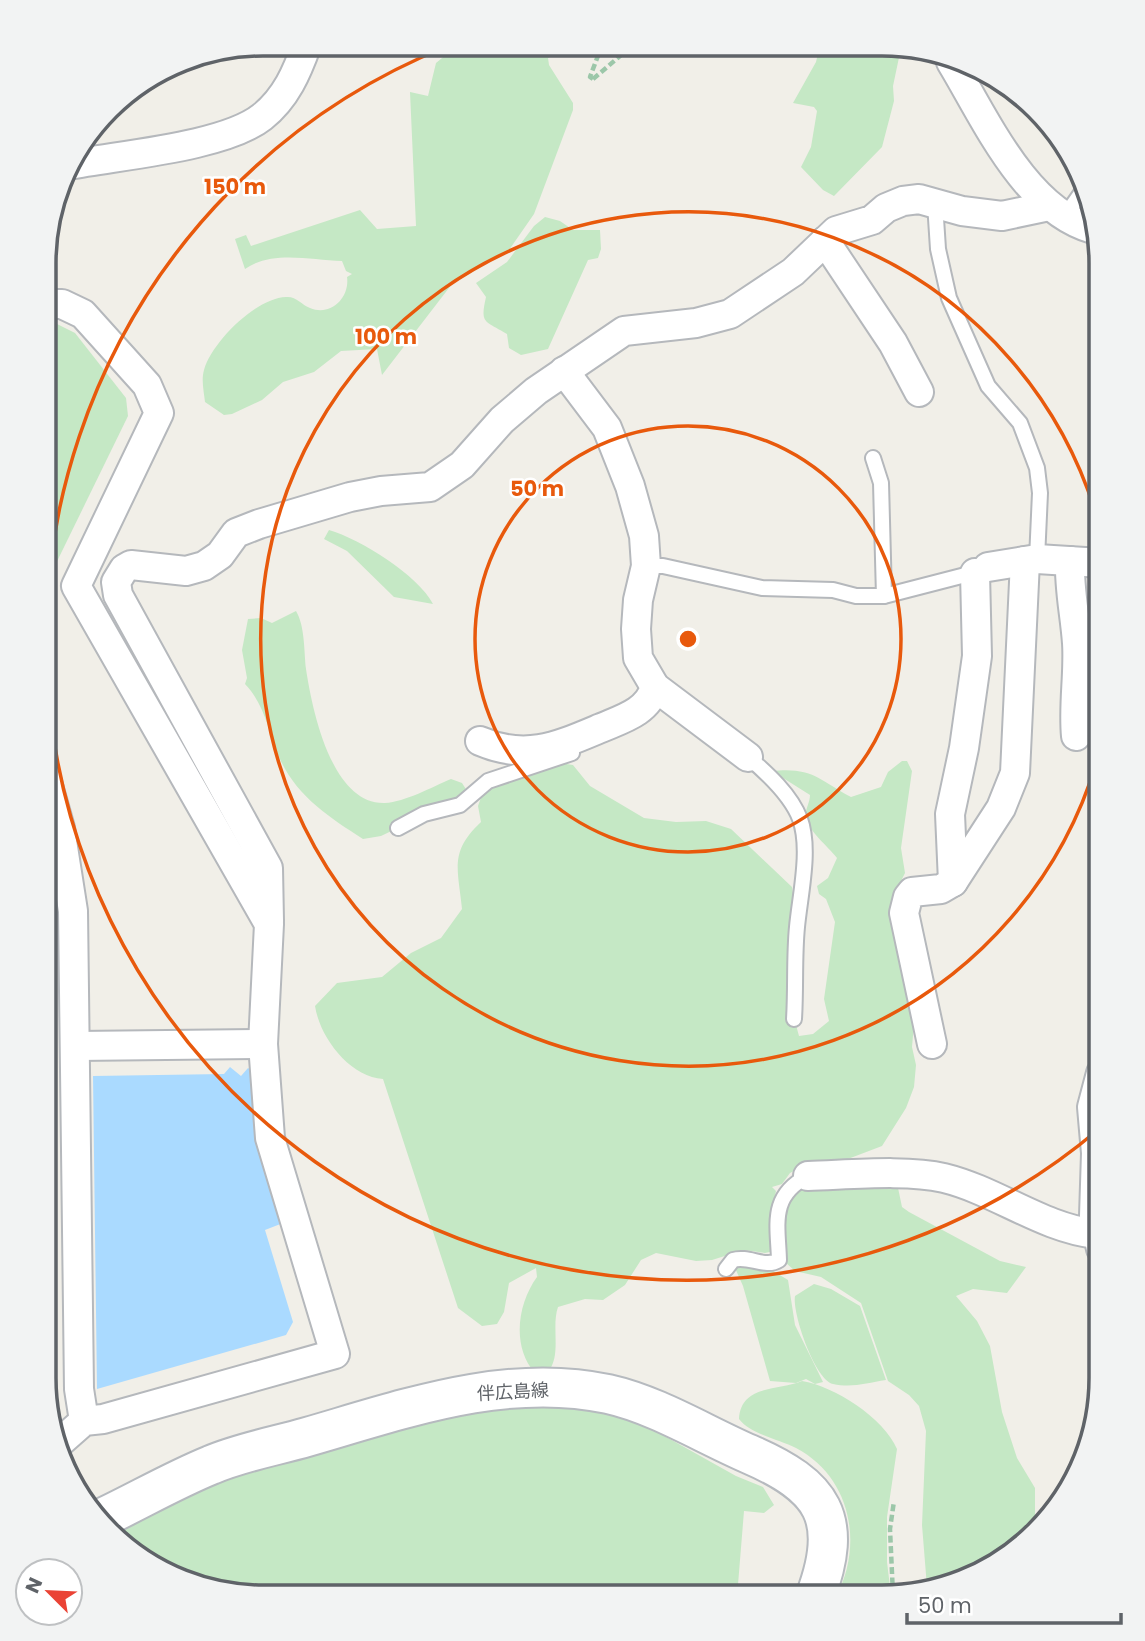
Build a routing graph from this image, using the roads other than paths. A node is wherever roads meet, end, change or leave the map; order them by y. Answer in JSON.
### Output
{"nodes":[{"id":1,"x":302,"y":56,"type":"edge"},
{"id":2,"x":955,"y":70,"type":"edge"},
{"id":3,"x":82,"y":163,"type":"edge"},
{"id":4,"x":1078,"y":195,"type":"edge"},
{"id":5,"x":935,"y":204,"type":"junction"},
{"id":6,"x":1057,"y":211,"type":"junction"},
{"id":7,"x":1085,"y":225,"type":"edge"},
{"id":8,"x":825,"y":241,"type":"junction"},
{"id":9,"x":56,"y":304,"type":"edge"},
{"id":10,"x":564,"y":371,"type":"junction"},
{"id":11,"x":919,"y":392,"type":"dead end"},
{"id":12,"x":873,"y":458,"type":"dead end"},
{"id":13,"x":1031,"y":560,"type":"junction"},
{"id":14,"x":1070,"y":561,"type":"junction"},
{"id":15,"x":1089,"y":562,"type":"edge"},
{"id":16,"x":646,"y":566,"type":"junction"},
{"id":17,"x":981,"y":570,"type":"junction"},
{"id":18,"x":884,"y":596,"type":"junction"},
{"id":19,"x":655,"y":687,"type":"junction"},
{"id":20,"x":612,"y":724,"type":"junction"},
{"id":21,"x":1076,"y":736,"type":"dead end"},
{"id":22,"x":480,"y":741,"type":"dead end"},
{"id":23,"x":748,"y":757,"type":"joint"},
{"id":24,"x":56,"y":819,"type":"edge"},
{"id":25,"x":398,"y":828,"type":"dead end"},
{"id":26,"x":953,"y":882,"type":"junction"},
{"id":27,"x":269,"y":924,"type":"junction"},
{"id":28,"x":794,"y":1018,"type":"dead end"},
{"id":29,"x":263,"y":1044,"type":"junction"},
{"id":30,"x":932,"y":1044,"type":"dead end"},
{"id":31,"x":77,"y":1046,"type":"junction"},
{"id":32,"x":808,"y":1175,"type":"joint"},
{"id":33,"x":1089,"y":1239,"type":"edge"},
{"id":34,"x":726,"y":1269,"type":"dead end"},
{"id":35,"x":85,"y":1421,"type":"junction"},
{"id":36,"x":65,"y":1438,"type":"edge"},
{"id":37,"x":109,"y":1515,"type":"edge"},
{"id":38,"x":820,"y":1585,"type":"edge"}],
"edges":[{"from":1,"to":3,"type":"street"},
{"from":2,"to":6,"type":"street"},
{"from":4,"to":6,"type":"lane"},
{"from":5,"to":6,"type":"street"},
{"from":5,"to":8,"type":"street"},
{"from":5,"to":13,"type":"lane"},
{"from":6,"to":7,"type":"street"},
{"from":8,"to":10,"type":"street"},
{"from":8,"to":11,"type":"street"},
{"from":9,"to":27,"type":"street"},
{"from":10,"to":16,"type":"street"},
{"from":10,"to":27,"type":"street"},
{"from":12,"to":18,"type":"lane"},
{"from":13,"to":14,"type":"street"},
{"from":13,"to":17,"type":"street"},
{"from":13,"to":26,"type":"street"},
{"from":14,"to":15,"type":"street"},
{"from":14,"to":21,"type":"street"},
{"from":16,"to":18,"type":"lane"},
{"from":16,"to":19,"type":"street"},
{"from":17,"to":18,"type":"lane"},
{"from":17,"to":26,"type":"street"},
{"from":19,"to":20,"type":"street"},
{"from":19,"to":23,"type":"street"},
{"from":20,"to":22,"type":"street"},
{"from":20,"to":25,"type":"lane"},
{"from":23,"to":28,"type":"lane"},
{"from":24,"to":31,"type":"street"},
{"from":26,"to":30,"type":"street"},
{"from":27,"to":29,"type":"street"},
{"from":29,"to":31,"type":"street"},
{"from":29,"to":35,"type":"street"},
{"from":31,"to":35,"type":"street"},
{"from":32,"to":33,"type":"street"},
{"from":32,"to":34,"type":"lane"},
{"from":35,"to":36,"type":"street"},
{"from":37,"to":38,"type":"main road","name":"伴広島線"}]}
